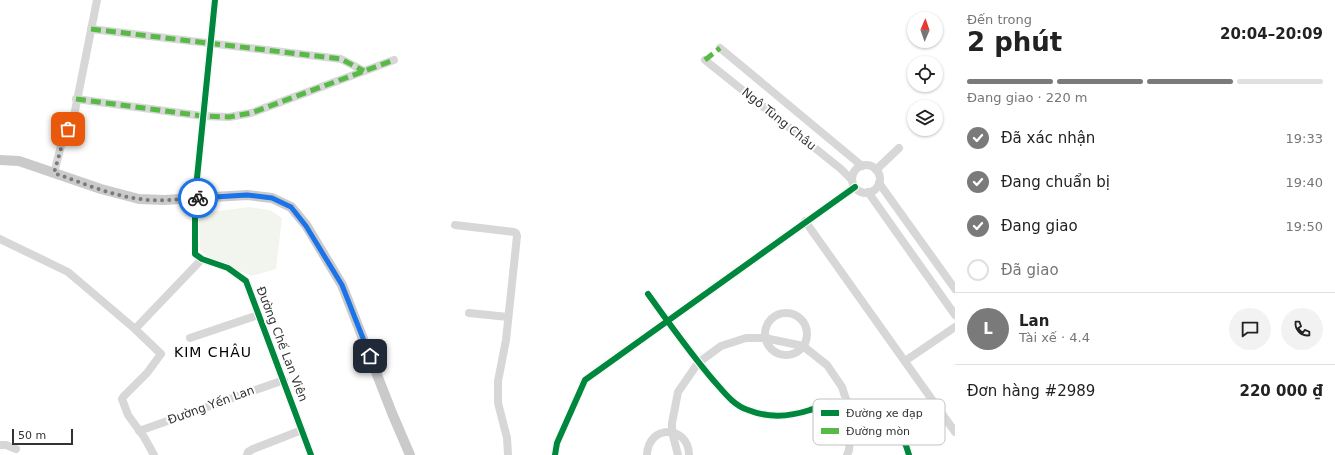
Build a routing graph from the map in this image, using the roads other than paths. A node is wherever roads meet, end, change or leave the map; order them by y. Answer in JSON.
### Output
{"nodes":[{"id":1,"x":97,"y":0,"type":"edge"},
{"id":2,"x":215,"y":0,"type":"edge"},
{"id":3,"x":91,"y":29,"type":"junction"},
{"id":4,"x":211,"y":43,"type":"junction"},
{"id":5,"x":720,"y":48,"type":"dead end"},
{"id":6,"x":394,"y":60,"type":"dead end"},
{"id":7,"x":705,"y":60,"type":"dead end"},
{"id":8,"x":364,"y":71,"type":"junction"},
{"id":9,"x":76,"y":99,"type":"junction"},
{"id":10,"x":203,"y":116,"type":"junction"},
{"id":11,"x":899,"y":148,"type":"dead end"},
{"id":12,"x":0,"y":160,"type":"edge"},
{"id":13,"x":862,"y":166,"type":"junction"},
{"id":14,"x":876,"y":170,"type":"junction"},
{"id":15,"x":54,"y":173,"type":"junction"},
{"id":16,"x":853,"y":183,"type":"junction"},
{"id":17,"x":879,"y":183,"type":"junction"},
{"id":18,"x":868,"y":192,"type":"junction"},
{"id":19,"x":195,"y":198,"type":"junction"},
{"id":20,"x":805,"y":221,"type":"junction"},
{"id":21,"x":455,"y":226,"type":"dead end"},
{"id":22,"x":0,"y":239,"type":"edge"},
{"id":23,"x":202,"y":259,"type":"junction"},
{"id":24,"x":955,"y":289,"type":"edge"},
{"id":25,"x":648,"y":294,"type":"dead end"},
{"id":26,"x":469,"y":313,"type":"dead end"},
{"id":27,"x":258,"y":315,"type":"junction"},
{"id":28,"x":955,"y":315,"type":"edge"},
{"id":29,"x":508,"y":318,"type":"junction"},
{"id":30,"x":667,"y":320,"type":"junction"},
{"id":31,"x":955,"y":327,"type":"edge"},
{"id":32,"x":135,"y":330,"type":"junction"},
{"id":33,"x":190,"y":338,"type":"dead end"},
{"id":34,"x":765,"y":338,"type":"junction"},
{"id":35,"x":803,"y":346,"type":"junction"},
{"id":36,"x":905,"y":361,"type":"junction"},
{"id":37,"x":698,"y":363,"type":"junction"},
{"id":38,"x":284,"y":380,"type":"junction"},
{"id":39,"x":846,"y":399,"type":"edge"},
{"id":40,"x":932,"y":399,"type":"edge"},
{"id":41,"x":813,"y":409,"type":"edge"},
{"id":42,"x":945,"y":418,"type":"edge"},
{"id":43,"x":302,"y":430,"type":"junction"},
{"id":44,"x":139,"y":431,"type":"junction"},
{"id":45,"x":672,"y":432,"type":"junction"},
{"id":46,"x":955,"y":432,"type":"edge"},
{"id":47,"x":0,"y":445,"type":"edge"},
{"id":48,"x":849,"y":445,"type":"edge"},
{"id":49,"x":905,"y":445,"type":"edge"},
{"id":50,"x":16,"y":449,"type":"dead end"},
{"id":51,"x":154,"y":455,"type":"edge"},
{"id":52,"x":247,"y":455,"type":"edge"},
{"id":53,"x":311,"y":455,"type":"edge"},
{"id":54,"x":410,"y":455,"type":"edge"},
{"id":55,"x":508,"y":455,"type":"edge"},
{"id":56,"x":554,"y":455,"type":"edge"},
{"id":57,"x":647,"y":455,"type":"edge"},
{"id":58,"x":678,"y":455,"type":"edge"},
{"id":59,"x":689,"y":455,"type":"edge"},
{"id":60,"x":847,"y":455,"type":"edge"},
{"id":61,"x":909,"y":455,"type":"edge"}],
"edges":[{"from":1,"to":3,"type":"street"},
{"from":2,"to":4,"type":"street"},
{"from":3,"to":4,"type":"street"},
{"from":3,"to":9,"type":"street"},
{"from":4,"to":8,"type":"street"},
{"from":4,"to":10,"type":"street"},
{"from":5,"to":13,"type":"street","name":"Ngô Tùng Châu"},
{"from":6,"to":8,"type":"street"},
{"from":7,"to":16,"type":"street","name":"Ngô Tùng Châu"},
{"from":8,"to":10,"type":"street"},
{"from":9,"to":10,"type":"street"},
{"from":9,"to":15,"type":"street"},
{"from":10,"to":19,"type":"street"},
{"from":11,"to":14,"type":"street"},
{"from":12,"to":15,"type":"main road"},
{"from":13,"to":14,"type":"street"},
{"from":13,"to":16,"type":"street"},
{"from":14,"to":17,"type":"street"},
{"from":15,"to":19,"type":"main road"},
{"from":16,"to":18,"type":"street"},
{"from":16,"to":20,"type":"street"},
{"from":17,"to":18,"type":"street"},
{"from":17,"to":24,"type":"street"},
{"from":18,"to":28,"type":"street"},
{"from":19,"to":23,"type":"street"},
{"from":19,"to":54,"type":"main road"},
{"from":20,"to":30,"type":"street"},
{"from":20,"to":36,"type":"street"},
{"from":21,"to":29,"type":"street"},
{"from":22,"to":32,"type":"street"},
{"from":23,"to":27,"type":"street","name":"Đường Chế Lan Viên"},
{"from":23,"to":32,"type":"street"},
{"from":25,"to":30,"type":"street"},
{"from":26,"to":29,"type":"street"},
{"from":27,"to":33,"type":"street"},
{"from":27,"to":38,"type":"street","name":"Đường Chế Lan Viên"},
{"from":29,"to":55,"type":"street"},
{"from":30,"to":37,"type":"street"},
{"from":30,"to":56,"type":"street"},
{"from":31,"to":36,"type":"street"},
{"from":32,"to":44,"type":"street"},
{"from":34,"to":35,"type":"street"},
{"from":34,"to":35,"type":"street"},
{"from":34,"to":35,"type":"street"},
{"from":34,"to":37,"type":"street"},
{"from":35,"to":39,"type":"street"},
{"from":36,"to":40,"type":"street"},
{"from":37,"to":41,"type":"street"},
{"from":37,"to":45,"type":"street"},
{"from":38,"to":43,"type":"street","name":"Đường Chế Lan Viên"},
{"from":38,"to":44,"type":"street","name":"Đường Yến Lan"},
{"from":42,"to":46,"type":"street"},
{"from":43,"to":52,"type":"street"},
{"from":43,"to":53,"type":"street","name":"Đường Chế Lan Viên"},
{"from":44,"to":51,"type":"street"},
{"from":45,"to":57,"type":"street"},
{"from":45,"to":58,"type":"street"},
{"from":45,"to":59,"type":"street"},
{"from":47,"to":50,"type":"street"},
{"from":48,"to":60,"type":"street"},
{"from":49,"to":61,"type":"street"}]}
